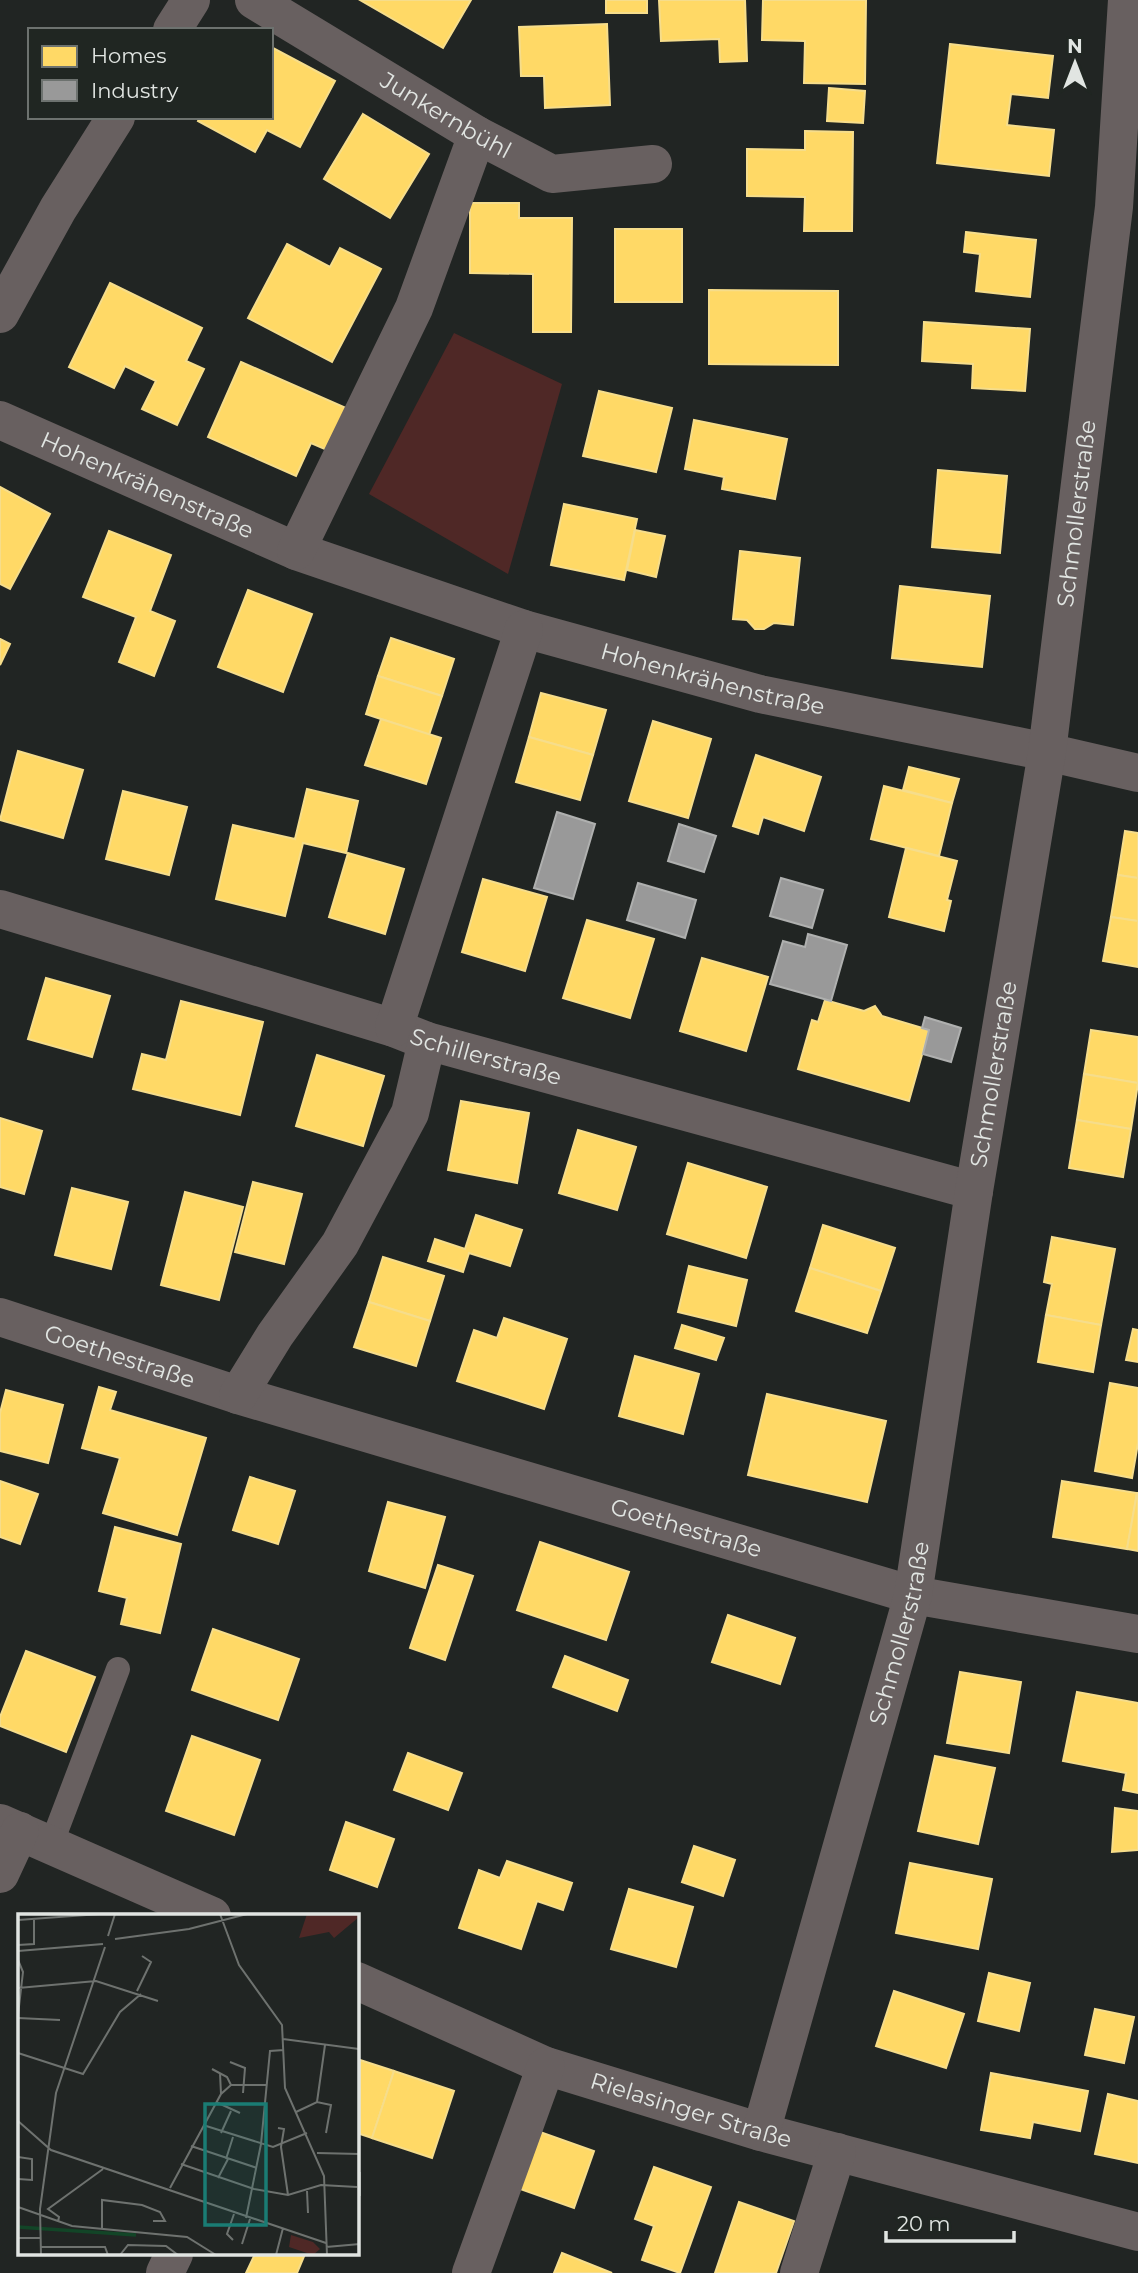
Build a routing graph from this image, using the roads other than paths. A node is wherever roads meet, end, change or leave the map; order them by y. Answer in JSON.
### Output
{"nodes":[{"id":1,"x":191,"y":0,"type":"edge"},
{"id":2,"x":254,"y":0,"type":"edge"},
{"id":3,"x":1126,"y":0,"type":"edge"},
{"id":4,"x":173,"y":28,"type":"edge"},
{"id":5,"x":115,"y":119,"type":"edge"},
{"id":6,"x":477,"y":135,"type":"junction"},
{"id":7,"x":653,"y":164,"type":"dead end"},
{"id":8,"x":0,"y":314,"type":"edge"},
{"id":9,"x":0,"y":420,"type":"edge"},
{"id":10,"x":296,"y":551,"type":"junction"},
{"id":11,"x":524,"y":629,"type":"junction"},
{"id":12,"x":1047,"y":752,"type":"junction"},
{"id":13,"x":1138,"y":773,"type":"edge"},
{"id":14,"x":0,"y":909,"type":"edge"},
{"id":15,"x":411,"y":1034,"type":"junction"},
{"id":16,"x":974,"y":1191,"type":"junction"},
{"id":17,"x":0,"y":1318,"type":"edge"},
{"id":18,"x":238,"y":1395,"type":"junction"},
{"id":19,"x":913,"y":1595,"type":"junction"},
{"id":20,"x":1138,"y":1634,"type":"edge"},
{"id":21,"x":118,"y":1669,"type":"dead end"},
{"id":22,"x":24,"y":1833,"type":"edge"},
{"id":23,"x":0,"y":1874,"type":"edge"},
{"id":24,"x":207,"y":1914,"type":"edge"},
{"id":25,"x":359,"y":1982,"type":"edge"},
{"id":26,"x":546,"y":2066,"type":"junction"},
{"id":27,"x":761,"y":2132,"type":"junction"},
{"id":28,"x":837,"y":2152,"type":"junction"},
{"id":29,"x":1138,"y":2232,"type":"edge"},
{"id":30,"x":173,"y":2256,"type":"edge"},
{"id":31,"x":165,"y":2273,"type":"edge"},
{"id":32,"x":471,"y":2273,"type":"edge"},
{"id":33,"x":799,"y":2273,"type":"edge"}],
"edges":[{"from":1,"to":4,"type":"street"},
{"from":2,"to":6,"type":"street","name":"Junkernbühl"},
{"from":3,"to":12,"type":"street","name":"Schmollerstraße"},
{"from":5,"to":8,"type":"street"},
{"from":6,"to":7,"type":"street","name":"Junkernbühl"},
{"from":6,"to":10,"type":"street"},
{"from":9,"to":10,"type":"street","name":"Hohenkrähenstraße"},
{"from":10,"to":11,"type":"street","name":"Hohenkrähenstraße"},
{"from":11,"to":12,"type":"street","name":"Hohenkrähenstraße"},
{"from":11,"to":15,"type":"street"},
{"from":12,"to":13,"type":"street","name":"Hohenkrähenstraße"},
{"from":12,"to":16,"type":"street","name":"Schmollerstraße"},
{"from":14,"to":15,"type":"street","name":"Schillerstraße"},
{"from":15,"to":16,"type":"street","name":"Schillerstraße"},
{"from":15,"to":18,"type":"street"},
{"from":16,"to":19,"type":"street","name":"Schmollerstraße"},
{"from":17,"to":18,"type":"street","name":"Goethestraße"},
{"from":18,"to":19,"type":"street","name":"Goethestraße"},
{"from":19,"to":20,"type":"street","name":"Goethestraße"},
{"from":19,"to":27,"type":"street","name":"Schmollerstraße"},
{"from":21,"to":22,"type":"lane"},
{"from":22,"to":23,"type":"street"},
{"from":22,"to":24,"type":"street"},
{"from":25,"to":26,"type":"street","name":"Rielasinger Straße"},
{"from":26,"to":27,"type":"street","name":"Rielasinger Straße"},
{"from":26,"to":32,"type":"street"},
{"from":27,"to":28,"type":"street","name":"Rielasinger Straße"},
{"from":28,"to":29,"type":"street","name":"Rielasinger Straße"},
{"from":28,"to":33,"type":"street"},
{"from":30,"to":31,"type":"street"}]}
